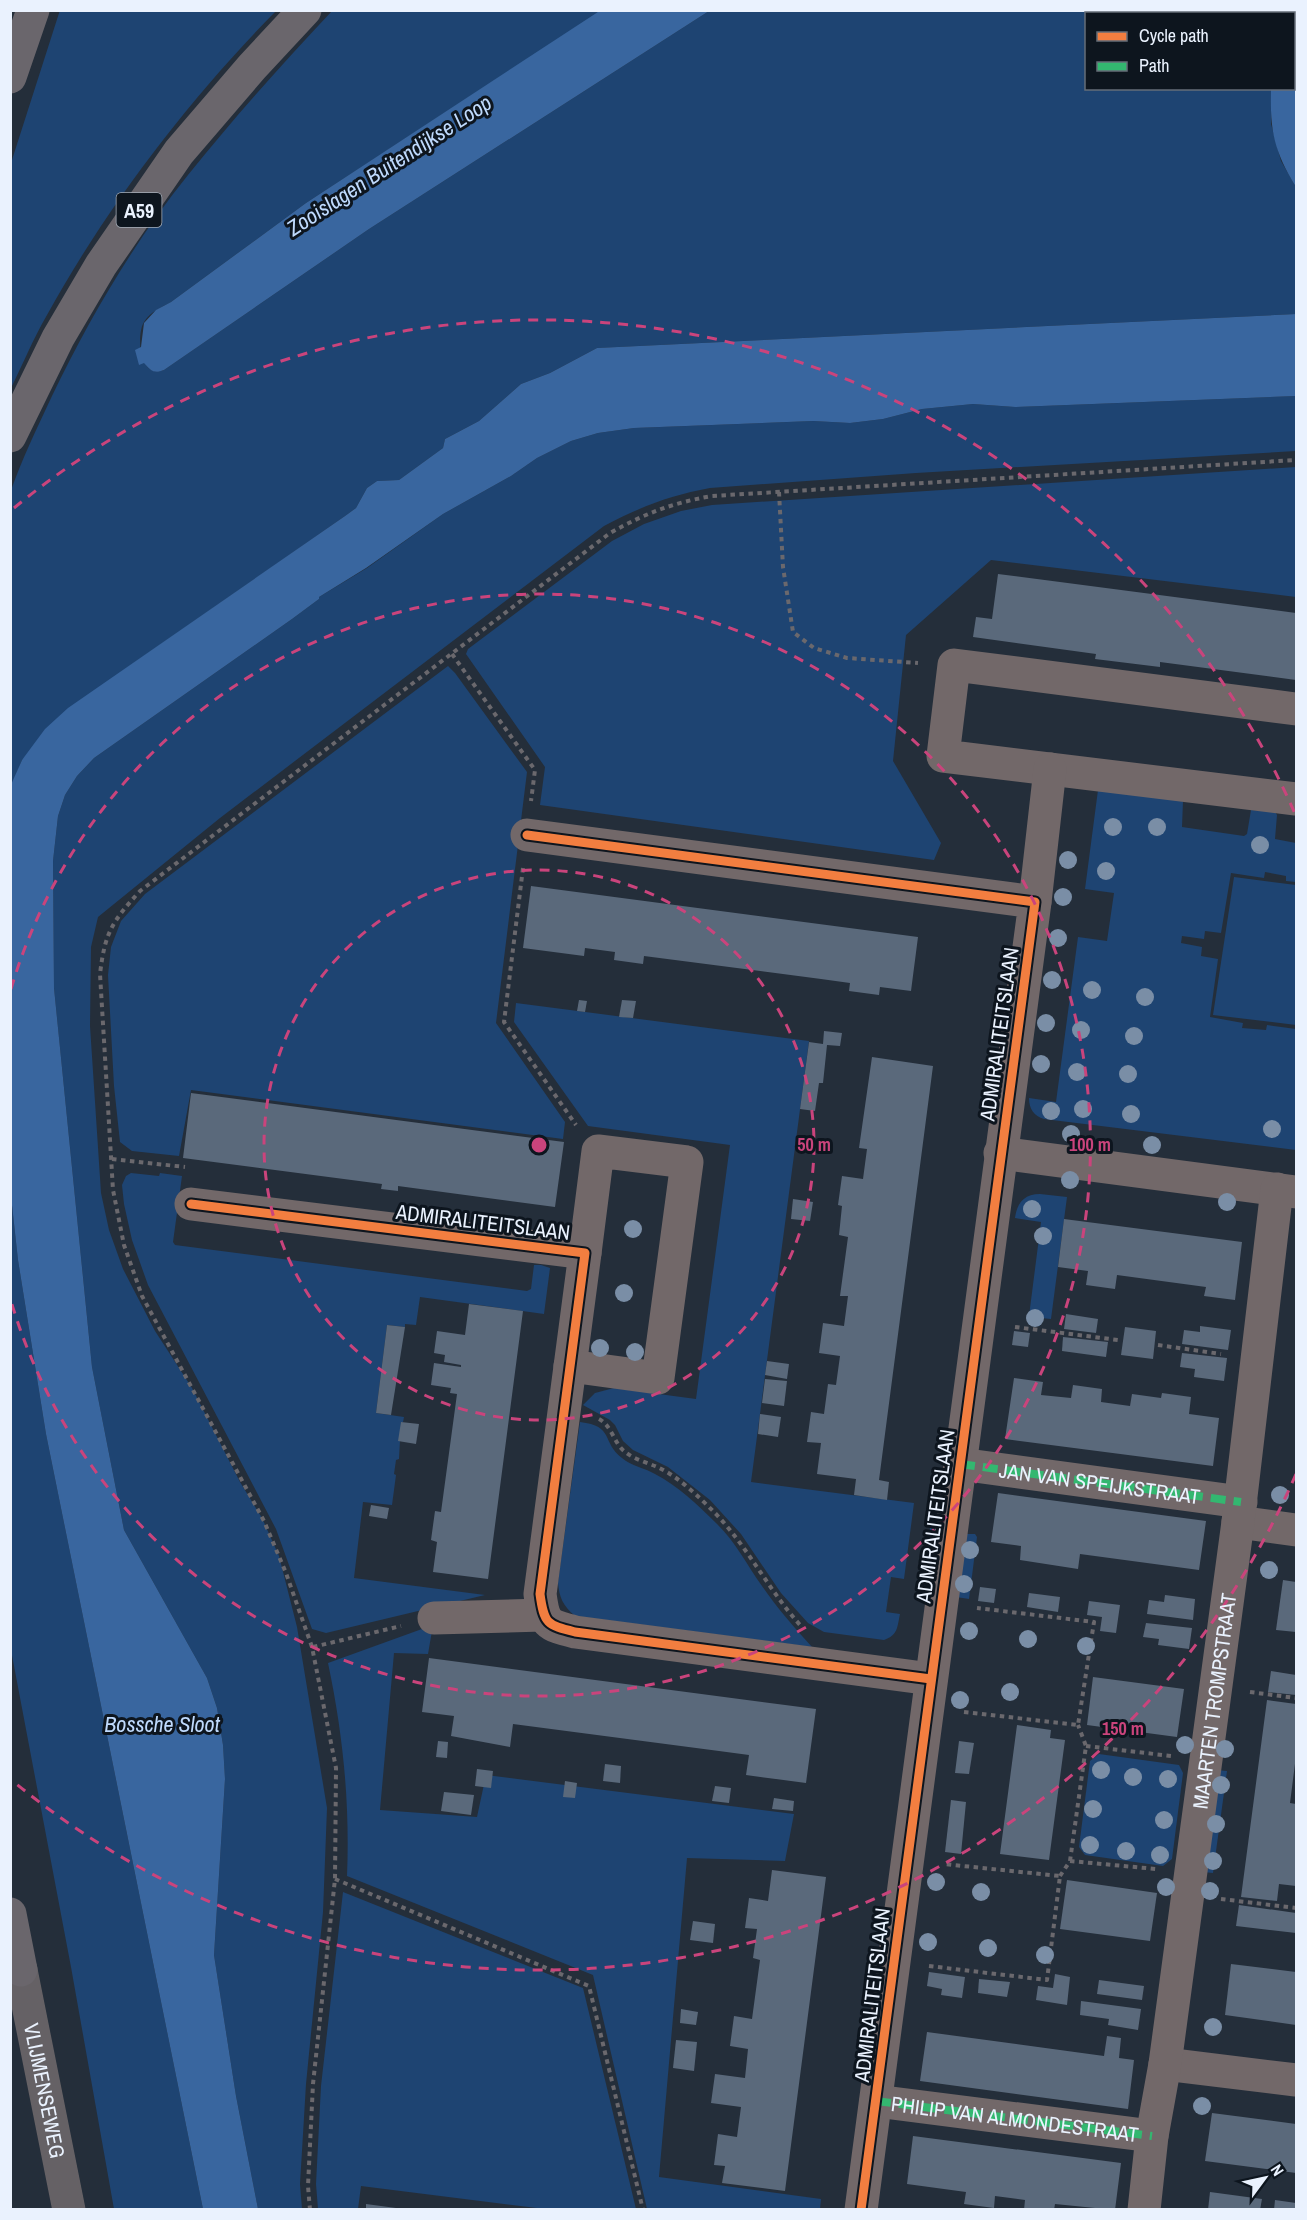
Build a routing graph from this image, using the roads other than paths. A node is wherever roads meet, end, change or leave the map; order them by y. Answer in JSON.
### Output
{"nodes":[{"id":1,"x":33,"y":10,"type":"edge"},
{"id":2,"x":305,"y":10,"type":"edge"},
{"id":3,"x":10,"y":77,"type":"edge"},
{"id":4,"x":10,"y":436,"type":"edge"},
{"id":5,"x":1296,"y":709,"type":"edge"},
{"id":6,"x":1050,"y":769,"type":"junction"},
{"id":7,"x":1296,"y":799,"type":"edge"},
{"id":8,"x":527,"y":835,"type":"road end"},
{"id":9,"x":1035,"y":902,"type":"junction"},
{"id":10,"x":1000,"y":1153,"type":"junction"},
{"id":11,"x":1287,"y":1190,"type":"edge"},
{"id":12,"x":191,"y":1204,"type":"road end"},
{"id":13,"x":585,"y":1252,"type":"junction"},
{"id":14,"x":570,"y":1366,"type":"junction"},
{"id":15,"x":960,"y":1464,"type":"junction"},
{"id":16,"x":1239,"y":1512,"type":"junction"},
{"id":17,"x":1296,"y":1530,"type":"edge"},
{"id":18,"x":543,"y":1615,"type":"junction"},
{"id":19,"x":434,"y":1618,"type":"road end"},
{"id":20,"x":929,"y":1693,"type":"junction"},
{"id":21,"x":10,"y":1914,"type":"edge"},
{"id":22,"x":21,"y":1970,"type":"joint"},
{"id":23,"x":1165,"y":2064,"type":"junction"},
{"id":24,"x":1296,"y":2080,"type":"edge"},
{"id":25,"x":876,"y":2101,"type":"junction"},
{"id":26,"x":1152,"y":2136,"type":"junction"},
{"id":27,"x":69,"y":2210,"type":"edge"},
{"id":28,"x":861,"y":2210,"type":"edge"},
{"id":29,"x":1144,"y":2210,"type":"edge"}],
"edges":[{"from":1,"to":3,"type":"highway"},
{"from":2,"to":4,"type":"highway","number":"A59"},
{"from":5,"to":6,"type":"street"},
{"from":6,"to":7,"type":"street"},
{"from":6,"to":9,"type":"street","name":"ADMIRALITEITSLAAN"},
{"from":8,"to":9,"type":"street"},
{"from":9,"to":10,"type":"street","name":"ADMIRALITEITSLAAN"},
{"from":10,"to":11,"type":"street"},
{"from":10,"to":15,"type":"street","name":"ADMIRALITEITSLAAN"},
{"from":11,"to":16,"type":"street","name":"MAARTEN TROMPSTRAAT"},
{"from":12,"to":13,"type":"street","name":"ADMIRALITEITSLAAN"},
{"from":13,"to":14,"type":"street","name":"ADMIRALITEITSLAAN"},
{"from":13,"to":14,"type":"street"},
{"from":14,"to":18,"type":"street","name":"ADMIRALITEITSLAAN"},
{"from":15,"to":16,"type":"street","name":"JAN VAN SPEIJKSTRAAT"},
{"from":15,"to":20,"type":"street","name":"ADMIRALITEITSLAAN"},
{"from":16,"to":17,"type":"street","name":"JAN VAN SPEIJKSTRAAT"},
{"from":16,"to":23,"type":"street","name":"MAARTEN TROMPSTRAAT"},
{"from":18,"to":19,"type":"street"},
{"from":18,"to":20,"type":"street"},
{"from":20,"to":25,"type":"street","name":"ADMIRALITEITSLAAN"},
{"from":21,"to":22,"type":"highway"},
{"from":22,"to":27,"type":"main road","name":"VLIJMENSEWEG"},
{"from":23,"to":24,"type":"street"},
{"from":23,"to":26,"type":"street","name":"MAARTEN TROMPSTRAAT"},
{"from":25,"to":26,"type":"street","name":"PHILIP VAN ALMONDESTRAAT"},
{"from":25,"to":28,"type":"street","name":"ADMIRALITEITSLAAN"},
{"from":26,"to":29,"type":"street","name":"MAARTEN TROMPSTRAAT"}]}
